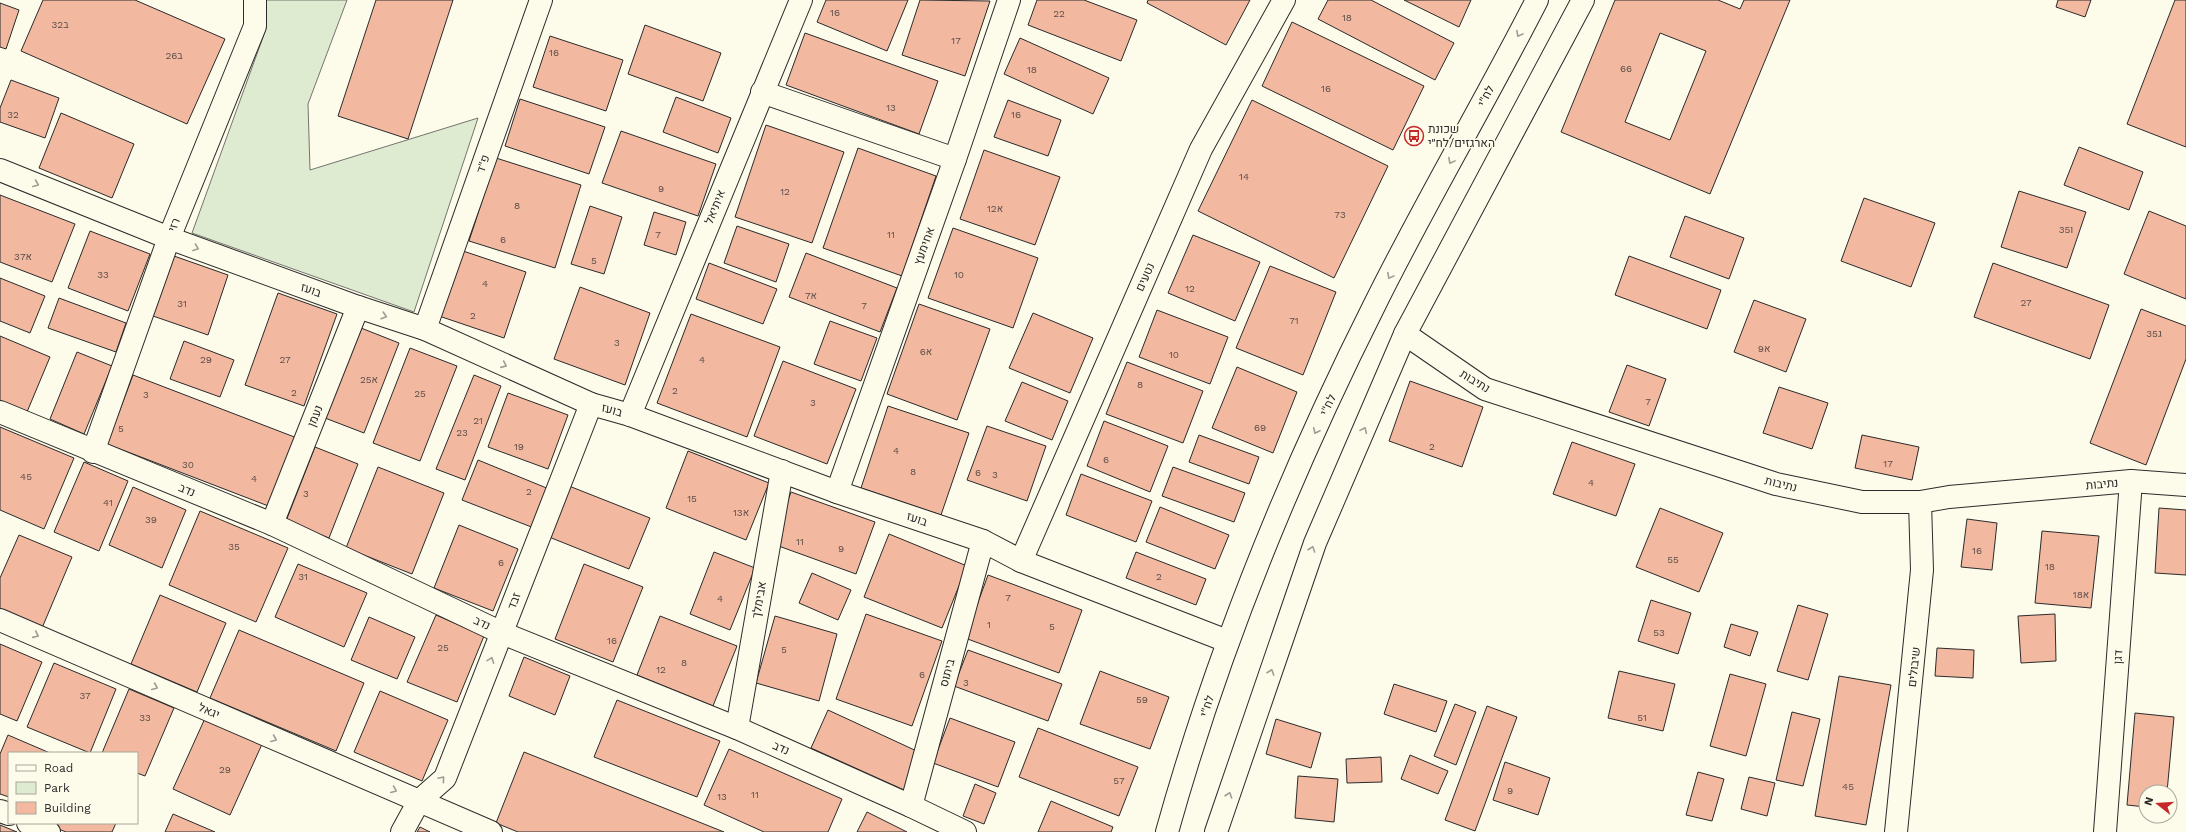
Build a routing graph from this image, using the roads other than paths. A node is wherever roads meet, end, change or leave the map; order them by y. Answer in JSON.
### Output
{"nodes":[{"id":1,"x":255,"y":0,"type":"edge"},
{"id":2,"x":541,"y":0,"type":"edge"},
{"id":3,"x":801,"y":0,"type":"edge"},
{"id":4,"x":1009,"y":0,"type":"edge"},
{"id":5,"x":1284,"y":0,"type":"edge"},
{"id":6,"x":1537,"y":0,"type":"edge"},
{"id":7,"x":1584,"y":0,"type":"edge"},
{"id":8,"x":762,"y":92,"type":"junction"},
{"id":9,"x":955,"y":159,"type":"junction"},
{"id":10,"x":0,"y":170,"type":"edge"},
{"id":11,"x":168,"y":238,"type":"junction"},
{"id":12,"x":358,"y":307,"type":"junction"},
{"id":13,"x":425,"y":329,"type":"junction"},
{"id":14,"x":1405,"y":334,"type":"junction"},
{"id":15,"x":590,"y":404,"type":"junction"},
{"id":16,"x":0,"y":412,"type":"edge"},
{"id":17,"x":630,"y":415,"type":"junction"},
{"id":18,"x":93,"y":452,"type":"junction"},
{"id":19,"x":782,"y":471,"type":"junction"},
{"id":20,"x":2131,"y":481,"type":"junction"},
{"id":21,"x":2186,"y":485,"type":"edge"},
{"id":22,"x":837,"y":492,"type":"junction"},
{"id":23,"x":1920,"y":502,"type":"junction"},
{"id":24,"x":272,"y":524,"type":"junction"},
{"id":25,"x":983,"y":541,"type":"junction"},
{"id":26,"x":1021,"y":561,"type":"junction"},
{"id":27,"x":0,"y":620,"type":"edge"},
{"id":28,"x":502,"y":633,"type":"junction"},
{"id":29,"x":1227,"y":641,"type":"junction"},
{"id":30,"x":737,"y":728,"type":"junction"},
{"id":31,"x":419,"y":801,"type":"junction"},
{"id":32,"x":911,"y":806,"type":"junction"},
{"id":33,"x":1173,"y":810,"type":"junction"},
{"id":34,"x":30,"y":824,"type":"edge"},
{"id":35,"x":49,"y":832,"type":"edge"},
{"id":36,"x":402,"y":832,"type":"edge"},
{"id":37,"x":490,"y":832,"type":"edge"},
{"id":38,"x":965,"y":832,"type":"edge"},
{"id":39,"x":1156,"y":832,"type":"edge"},
{"id":40,"x":1167,"y":832,"type":"edge"},
{"id":41,"x":1216,"y":832,"type":"edge"},
{"id":42,"x":1896,"y":832,"type":"edge"},
{"id":43,"x":2105,"y":832,"type":"edge"}],
"edges":[{"from":1,"to":11,"type":"street","name":"רזי"},
{"from":2,"to":13,"type":"street","name":"פ\"ד"},
{"from":3,"to":8,"type":"street","name":"איתיאל"},
{"from":4,"to":9,"type":"street","name":"אחימעץ"},
{"from":5,"to":26,"type":"street","name":"נטעים"},
{"from":6,"to":29,"type":"street","name":"לח\"י","one_way":true},
{"from":7,"to":14,"type":"street"},
{"from":8,"to":9,"type":"street"},
{"from":8,"to":17,"type":"street","name":"איתיאל"},
{"from":9,"to":22,"type":"street","name":"אחימעץ"},
{"from":10,"to":11,"type":"street","name":"בועז","one_way":true},
{"from":11,"to":12,"type":"street","name":"בועז","one_way":true},
{"from":11,"to":18,"type":"street","name":"רזי"},
{"from":12,"to":13,"type":"street","name":"בועז","one_way":true},
{"from":12,"to":24,"type":"street","name":"נעמן"},
{"from":13,"to":15,"type":"street","name":"בועז","one_way":true},
{"from":14,"to":23,"type":"street","name":"נתיבות"},
{"from":41,"to":14,"type":"street","one_way":true},
{"from":15,"to":17,"type":"street","name":"בועז"},
{"from":15,"to":28,"type":"street","name":"זבד"},
{"from":16,"to":18,"type":"street","name":"נדב"},
{"from":17,"to":19,"type":"street","name":"בועז"},
{"from":18,"to":24,"type":"street","name":"נדב"},
{"from":19,"to":22,"type":"street","name":"בועז"},
{"from":19,"to":30,"type":"street","name":"אבימלך"},
{"from":20,"to":21,"type":"street","name":"נתיבות"},
{"from":20,"to":23,"type":"street","name":"נתיבות"},
{"from":20,"to":43,"type":"street","name":"דגן"},
{"from":22,"to":25,"type":"street","name":"בועז"},
{"from":23,"to":42,"type":"street","name":"שיבולים"},
{"from":24,"to":28,"type":"street","name":"נדב"},
{"from":25,"to":26,"type":"street","name":"בועז"},
{"from":25,"to":32,"type":"street","name":"ביתוס"},
{"from":26,"to":29,"type":"street","name":"בועז"},
{"from":27,"to":31,"type":"street","name":"יגאל","one_way":true},
{"from":28,"to":30,"type":"street","name":"נדב"},
{"from":31,"to":28,"type":"street","name":"זבד","one_way":true},
{"from":29,"to":33,"type":"street","name":"לח\"י"},
{"from":30,"to":32,"type":"street","name":"נדב"},
{"from":31,"to":36,"type":"street","name":"זבד"},
{"from":31,"to":37,"type":"street","name":"יגאל"},
{"from":32,"to":38,"type":"street","name":"נדב"},
{"from":33,"to":39,"type":"street"},
{"from":33,"to":40,"type":"street","name":"לח\"י"},
{"from":34,"to":35,"type":"street"}]}
